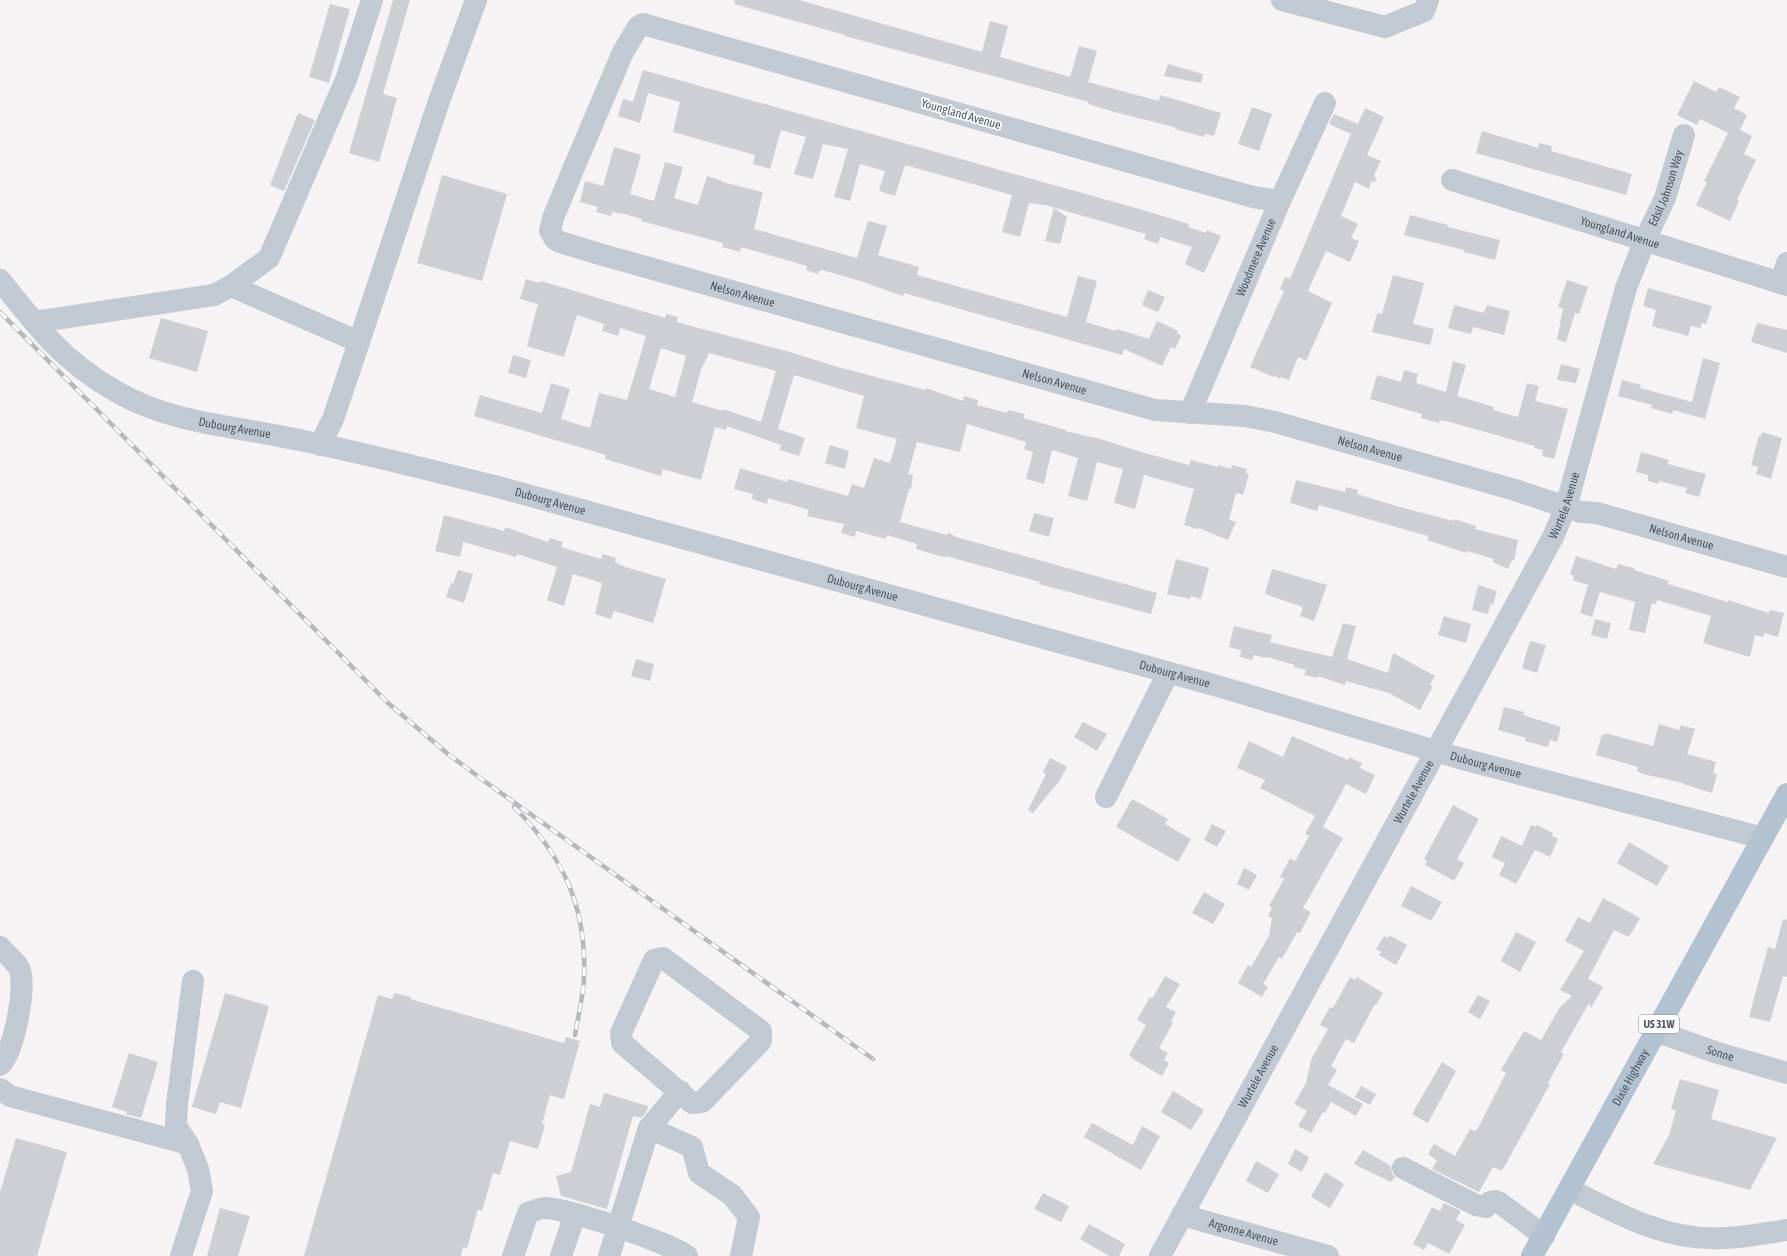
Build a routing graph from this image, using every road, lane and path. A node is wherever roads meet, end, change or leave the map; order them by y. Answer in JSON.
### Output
{"nodes":[{"id":1,"x":372,"y":0,"type":"edge"},
{"id":2,"x":476,"y":0,"type":"edge"},
{"id":3,"x":1282,"y":0,"type":"edge"},
{"id":4,"x":1428,"y":0,"type":"edge"},
{"id":5,"x":643,"y":24,"type":"joint"},
{"id":6,"x":1326,"y":103,"type":"dead end"},
{"id":7,"x":1684,"y":135,"type":"dead end"},
{"id":8,"x":1452,"y":180,"type":"dead end"},
{"id":9,"x":1280,"y":201,"type":"junction"},
{"id":10,"x":1645,"y":240,"type":"junction"},
{"id":11,"x":1785,"y":277,"type":"edge"},
{"id":12,"x":0,"y":280,"type":"edge"},
{"id":13,"x":231,"y":286,"type":"junction"},
{"id":14,"x":35,"y":322,"type":"junction"},
{"id":15,"x":359,"y":342,"type":"junction"},
{"id":16,"x":1190,"y":413,"type":"junction"},
{"id":17,"x":320,"y":445,"type":"junction"},
{"id":18,"x":1566,"y":507,"type":"junction"},
{"id":19,"x":1787,"y":567,"type":"edge"},
{"id":20,"x":1168,"y":673,"type":"junction"},
{"id":21,"x":1436,"y":751,"type":"junction"},
{"id":22,"x":1106,"y":798,"type":"dead end"},
{"id":23,"x":1785,"y":803,"type":"edge"},
{"id":24,"x":1763,"y":838,"type":"junction"},
{"id":25,"x":0,"y":947,"type":"edge"},
{"id":26,"x":193,"y":981,"type":"dead end"},
{"id":27,"x":1655,"y":1031,"type":"junction"},
{"id":28,"x":0,"y":1065,"type":"edge"},
{"id":29,"x":1787,"y":1073,"type":"edge"},
{"id":30,"x":0,"y":1089,"type":"edge"},
{"id":31,"x":680,"y":1091,"type":"junction"},
{"id":32,"x":649,"y":1128,"type":"junction"},
{"id":33,"x":188,"y":1144,"type":"junction"},
{"id":34,"x":1404,"y":1168,"type":"dead end"},
{"id":35,"x":1569,"y":1189,"type":"junction"},
{"id":36,"x":575,"y":1214,"type":"junction"},
{"id":37,"x":1182,"y":1215,"type":"junction"},
{"id":38,"x":618,"y":1228,"type":"junction"},
{"id":39,"x":1787,"y":1230,"type":"edge"},
{"id":40,"x":1544,"y":1236,"type":"junction"},
{"id":41,"x":656,"y":1249,"type":"edge"},
{"id":42,"x":181,"y":1256,"type":"edge"},
{"id":43,"x":514,"y":1256,"type":"edge"},
{"id":44,"x":561,"y":1256,"type":"edge"},
{"id":45,"x":609,"y":1256,"type":"edge"},
{"id":46,"x":687,"y":1256,"type":"edge"},
{"id":47,"x":741,"y":1256,"type":"edge"},
{"id":48,"x":1160,"y":1256,"type":"edge"},
{"id":49,"x":1328,"y":1256,"type":"edge"},
{"id":50,"x":1532,"y":1256,"type":"edge"}],
"edges":[{"from":1,"to":13,"type":"street"},
{"from":2,"to":15,"type":"street"},
{"from":3,"to":4,"type":"street"},
{"from":5,"to":9,"type":"street","name":"Youngland Avenue"},
{"from":5,"to":16,"type":"street","name":"Nelson Avenue"},
{"from":6,"to":9,"type":"street","name":"Woodmere Avenue"},
{"from":7,"to":10,"type":"street","name":"Edsil Johnson Way"},
{"from":8,"to":10,"type":"street","name":"Youngland Avenue"},
{"from":9,"to":16,"type":"street","name":"Woodmere Avenue"},
{"from":10,"to":11,"type":"street","name":"Youngland Avenue"},
{"from":10,"to":18,"type":"street","name":"Wurtele Avenue"},
{"from":12,"to":14,"type":"street","name":"Dubourg Avenue"},
{"from":13,"to":14,"type":"street"},
{"from":13,"to":15,"type":"street"},
{"from":14,"to":17,"type":"street","name":"Dubourg Avenue"},
{"from":15,"to":17,"type":"street"},
{"from":16,"to":18,"type":"street","name":"Nelson Avenue"},
{"from":17,"to":20,"type":"street","name":"Dubourg Avenue"},
{"from":18,"to":19,"type":"street","name":"Nelson Avenue"},
{"from":18,"to":21,"type":"street","name":"Wurtele Avenue"},
{"from":20,"to":21,"type":"street","name":"Dubourg Avenue"},
{"from":20,"to":22,"type":"street"},
{"from":21,"to":24,"type":"street","name":"Dubourg Avenue"},
{"from":21,"to":37,"type":"street","name":"Wurtele Avenue"},
{"from":23,"to":24,"type":"main road","name":"Dixie Highway","number":"US 31W"},
{"from":24,"to":27,"type":"main road","name":"Dixie Highway","number":"US 31W"},
{"from":25,"to":28,"type":"street"},
{"from":26,"to":33,"type":"street"},
{"from":27,"to":29,"type":"street","name":"Sonne"},
{"from":27,"to":35,"type":"main road","name":"Dixie Highway","number":"US 31W"},
{"from":30,"to":33,"type":"street"},
{"from":31,"to":31,"type":"street"},
{"from":31,"to":32,"type":"street"},
{"from":32,"to":38,"type":"street"},
{"from":32,"to":47,"type":"street"},
{"from":33,"to":42,"type":"street"},
{"from":34,"to":40,"type":"street"},
{"from":35,"to":39,"type":"street"},
{"from":35,"to":40,"type":"main road","name":"Dixie Highway","number":"US 31W"},
{"from":36,"to":38,"type":"street"},
{"from":36,"to":43,"type":"street"},
{"from":36,"to":44,"type":"street"},
{"from":37,"to":48,"type":"street","name":"Wurtele Avenue"},
{"from":37,"to":49,"type":"street","name":"Argonne Avenue"},
{"from":38,"to":41,"type":"street"},
{"from":38,"to":45,"type":"street"},
{"from":40,"to":50,"type":"main road","name":"Dixie Highway","number":"US 31W"},
{"from":41,"to":46,"type":"street"}]}
